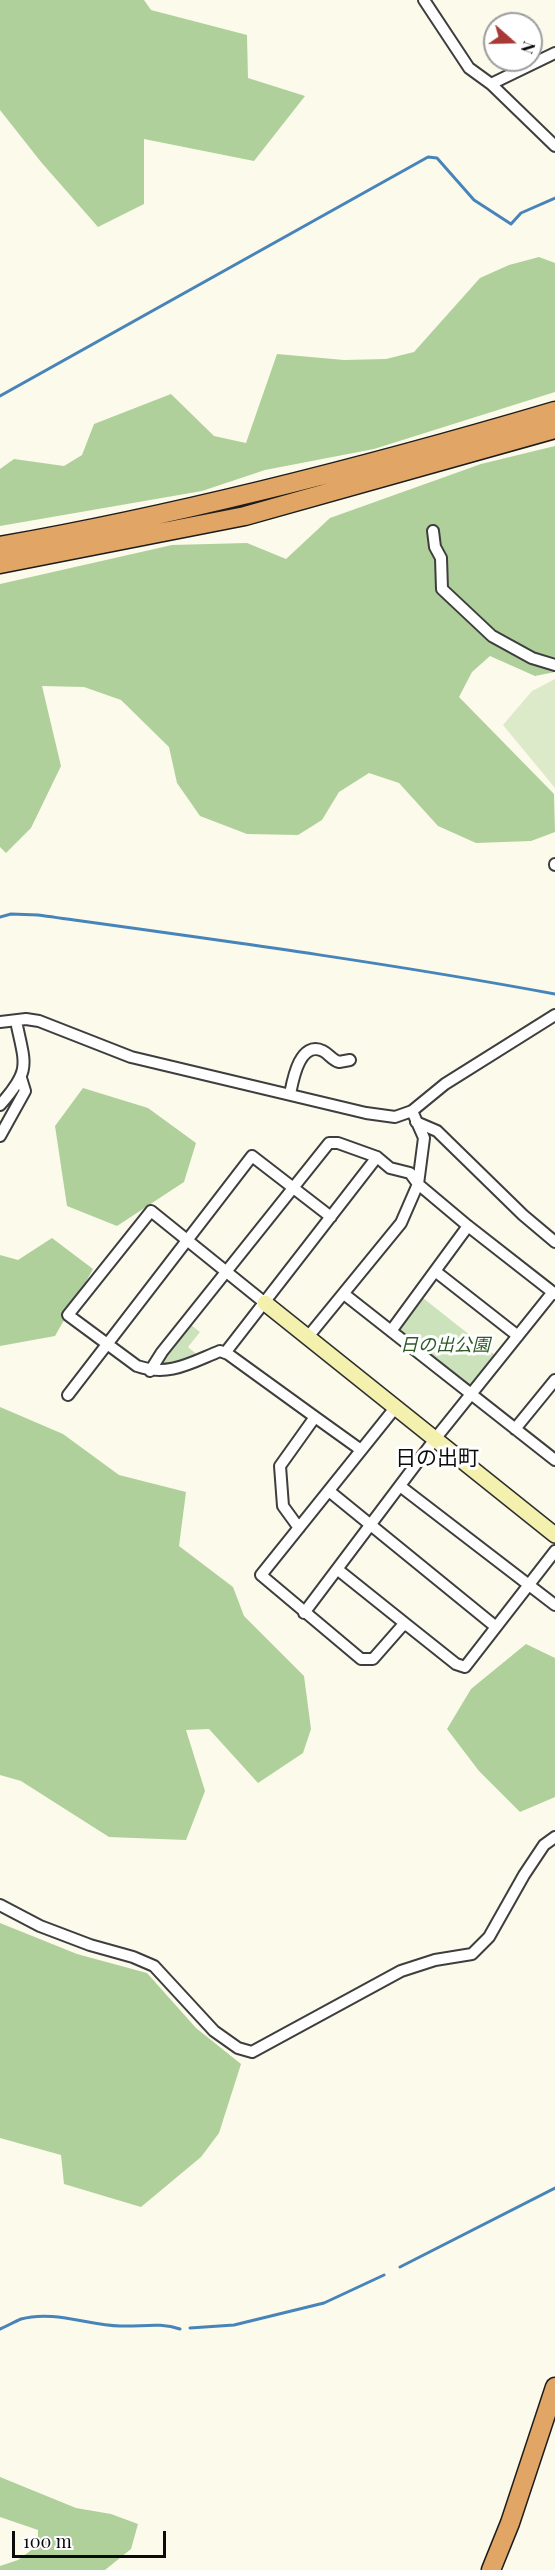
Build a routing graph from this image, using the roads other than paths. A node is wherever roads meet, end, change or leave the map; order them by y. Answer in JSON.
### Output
{"nodes":[{"id":1,"x":424,"y":0,"type":"edge"},
{"id":2,"x":555,"y":53,"type":"edge"},
{"id":3,"x":491,"y":84,"type":"junction"},
{"id":4,"x":555,"y":146,"type":"edge"},
{"id":5,"x":555,"y":411,"type":"edge"},
{"id":6,"x":555,"y":429,"type":"edge"},
{"id":7,"x":434,"y":531,"type":"dead end"},
{"id":8,"x":0,"y":539,"type":"edge"},
{"id":9,"x":91,"y":539,"type":"junction"},
{"id":10,"x":0,"y":546,"type":"edge"},
{"id":11,"x":0,"y":564,"type":"edge"},
{"id":12,"x":0,"y":572,"type":"edge"},
{"id":13,"x":555,"y":665,"type":"edge"},
{"id":14,"x":555,"y":1015,"type":"edge"},
{"id":15,"x":16,"y":1021,"type":"junction"},
{"id":16,"x":0,"y":1022,"type":"edge"},
{"id":17,"x":350,"y":1060,"type":"dead end"},
{"id":18,"x":21,"y":1078,"type":"junction"},
{"id":19,"x":290,"y":1094,"type":"junction"},
{"id":20,"x":0,"y":1105,"type":"edge"},
{"id":21,"x":414,"y":1117,"type":"junction"},
{"id":22,"x":0,"y":1136,"type":"edge"},
{"id":23,"x":377,"y":1157,"type":"junction"},
{"id":24,"x":418,"y":1184,"type":"junction"},
{"id":25,"x":293,"y":1187,"type":"junction"},
{"id":26,"x":331,"y":1217,"type":"junction"},
{"id":27,"x":468,"y":1226,"type":"junction"},
{"id":28,"x":187,"y":1241,"type":"junction"},
{"id":29,"x":555,"y":1242,"type":"edge"},
{"id":30,"x":225,"y":1271,"type":"junction"},
{"id":31,"x":435,"y":1271,"type":"junction"},
{"id":32,"x":554,"y":1293,"type":"edge"},
{"id":33,"x":344,"y":1294,"type":"junction"},
{"id":34,"x":265,"y":1303,"type":"junction"},
{"id":35,"x":391,"y":1331,"type":"junction"},
{"id":36,"x":518,"y":1336,"type":"junction"},
{"id":37,"x":308,"y":1338,"type":"junction"},
{"id":38,"x":106,"y":1344,"type":"junction"},
{"id":39,"x":225,"y":1353,"type":"junction"},
{"id":40,"x":150,"y":1371,"type":"junction"},
{"id":41,"x":555,"y":1380,"type":"edge"},
{"id":42,"x":471,"y":1394,"type":"junction"},
{"id":43,"x":68,"y":1395,"type":"dead end"},
{"id":44,"x":395,"y":1408,"type":"junction"},
{"id":45,"x":315,"y":1417,"type":"junction"},
{"id":46,"x":515,"y":1429,"type":"junction"},
{"id":47,"x":435,"y":1439,"type":"junction"},
{"id":48,"x":361,"y":1450,"type":"junction"},
{"id":49,"x":555,"y":1460,"type":"edge"},
{"id":50,"x":400,"y":1486,"type":"junction"},
{"id":51,"x":329,"y":1491,"type":"junction"},
{"id":52,"x":370,"y":1525,"type":"junction"},
{"id":53,"x":298,"y":1528,"type":"junction"},
{"id":54,"x":555,"y":1535,"type":"edge"},
{"id":55,"x":555,"y":1551,"type":"edge"},
{"id":56,"x":337,"y":1569,"type":"junction"},
{"id":57,"x":529,"y":1585,"type":"junction"},
{"id":58,"x":555,"y":1605,"type":"edge"},
{"id":59,"x":304,"y":1613,"type":"junction"},
{"id":60,"x":407,"y":1624,"type":"junction"},
{"id":61,"x":496,"y":1627,"type":"junction"},
{"id":62,"x":555,"y":1837,"type":"edge"},
{"id":63,"x":0,"y":1905,"type":"edge"},
{"id":64,"x":555,"y":2387,"type":"edge"},
{"id":65,"x":491,"y":2570,"type":"edge"}],
"edges":[{"from":1,"to":3,"type":"street"},
{"from":2,"to":3,"type":"street"},
{"from":3,"to":4,"type":"street"},
{"from":5,"to":9,"type":"highway"},
{"from":6,"to":9,"type":"highway"},
{"from":7,"to":13,"type":"street"},
{"from":8,"to":9,"type":"highway"},
{"from":9,"to":10,"type":"highway"},
{"from":9,"to":11,"type":"highway"},
{"from":9,"to":12,"type":"highway"},
{"from":14,"to":21,"type":"street"},
{"from":15,"to":16,"type":"street"},
{"from":15,"to":18,"type":"street"},
{"from":15,"to":19,"type":"street"},
{"from":17,"to":19,"type":"street"},
{"from":18,"to":20,"type":"street"},
{"from":18,"to":22,"type":"street"},
{"from":19,"to":21,"type":"street"},
{"from":21,"to":24,"type":"street"},
{"from":21,"to":29,"type":"street"},
{"from":23,"to":24,"type":"street"},
{"from":23,"to":25,"type":"street"},
{"from":23,"to":26,"type":"street"},
{"from":24,"to":27,"type":"street"},
{"from":24,"to":33,"type":"street"},
{"from":25,"to":26,"type":"street"},
{"from":25,"to":28,"type":"street"},
{"from":25,"to":30,"type":"street"},
{"from":26,"to":34,"type":"street"},
{"from":27,"to":31,"type":"street"},
{"from":27,"to":32,"type":"street"},
{"from":28,"to":30,"type":"street"},
{"from":28,"to":38,"type":"street"},
{"from":28,"to":38,"type":"street"},
{"from":30,"to":34,"type":"street"},
{"from":30,"to":40,"type":"street"},
{"from":31,"to":35,"type":"street"},
{"from":31,"to":36,"type":"street"},
{"from":32,"to":36,"type":"street"},
{"from":33,"to":35,"type":"street"},
{"from":33,"to":37,"type":"street"},
{"from":34,"to":37,"type":"street"},
{"from":34,"to":39,"type":"street"},
{"from":35,"to":42,"type":"street"},
{"from":36,"to":42,"type":"street"},
{"from":37,"to":44,"type":"street"},
{"from":38,"to":40,"type":"street"},
{"from":38,"to":43,"type":"street"},
{"from":39,"to":40,"type":"street"},
{"from":39,"to":45,"type":"street"},
{"from":41,"to":46,"type":"street"},
{"from":42,"to":46,"type":"street"},
{"from":42,"to":47,"type":"street"},
{"from":44,"to":47,"type":"street"},
{"from":44,"to":48,"type":"street"},
{"from":45,"to":48,"type":"street"},
{"from":45,"to":53,"type":"street"},
{"from":46,"to":49,"type":"street"},
{"from":47,"to":50,"type":"street"},
{"from":47,"to":54,"type":"street"},
{"from":48,"to":51,"type":"street"},
{"from":50,"to":52,"type":"street"},
{"from":50,"to":57,"type":"street"},
{"from":51,"to":52,"type":"street"},
{"from":51,"to":53,"type":"street"},
{"from":52,"to":56,"type":"street"},
{"from":52,"to":61,"type":"street"},
{"from":53,"to":59,"type":"street"},
{"from":55,"to":57,"type":"street"},
{"from":56,"to":59,"type":"street"},
{"from":56,"to":60,"type":"street"},
{"from":57,"to":58,"type":"street"},
{"from":57,"to":61,"type":"street"},
{"from":59,"to":60,"type":"street"},
{"from":60,"to":61,"type":"street"},
{"from":62,"to":63,"type":"street"},
{"from":64,"to":65,"type":"highway"}]}
